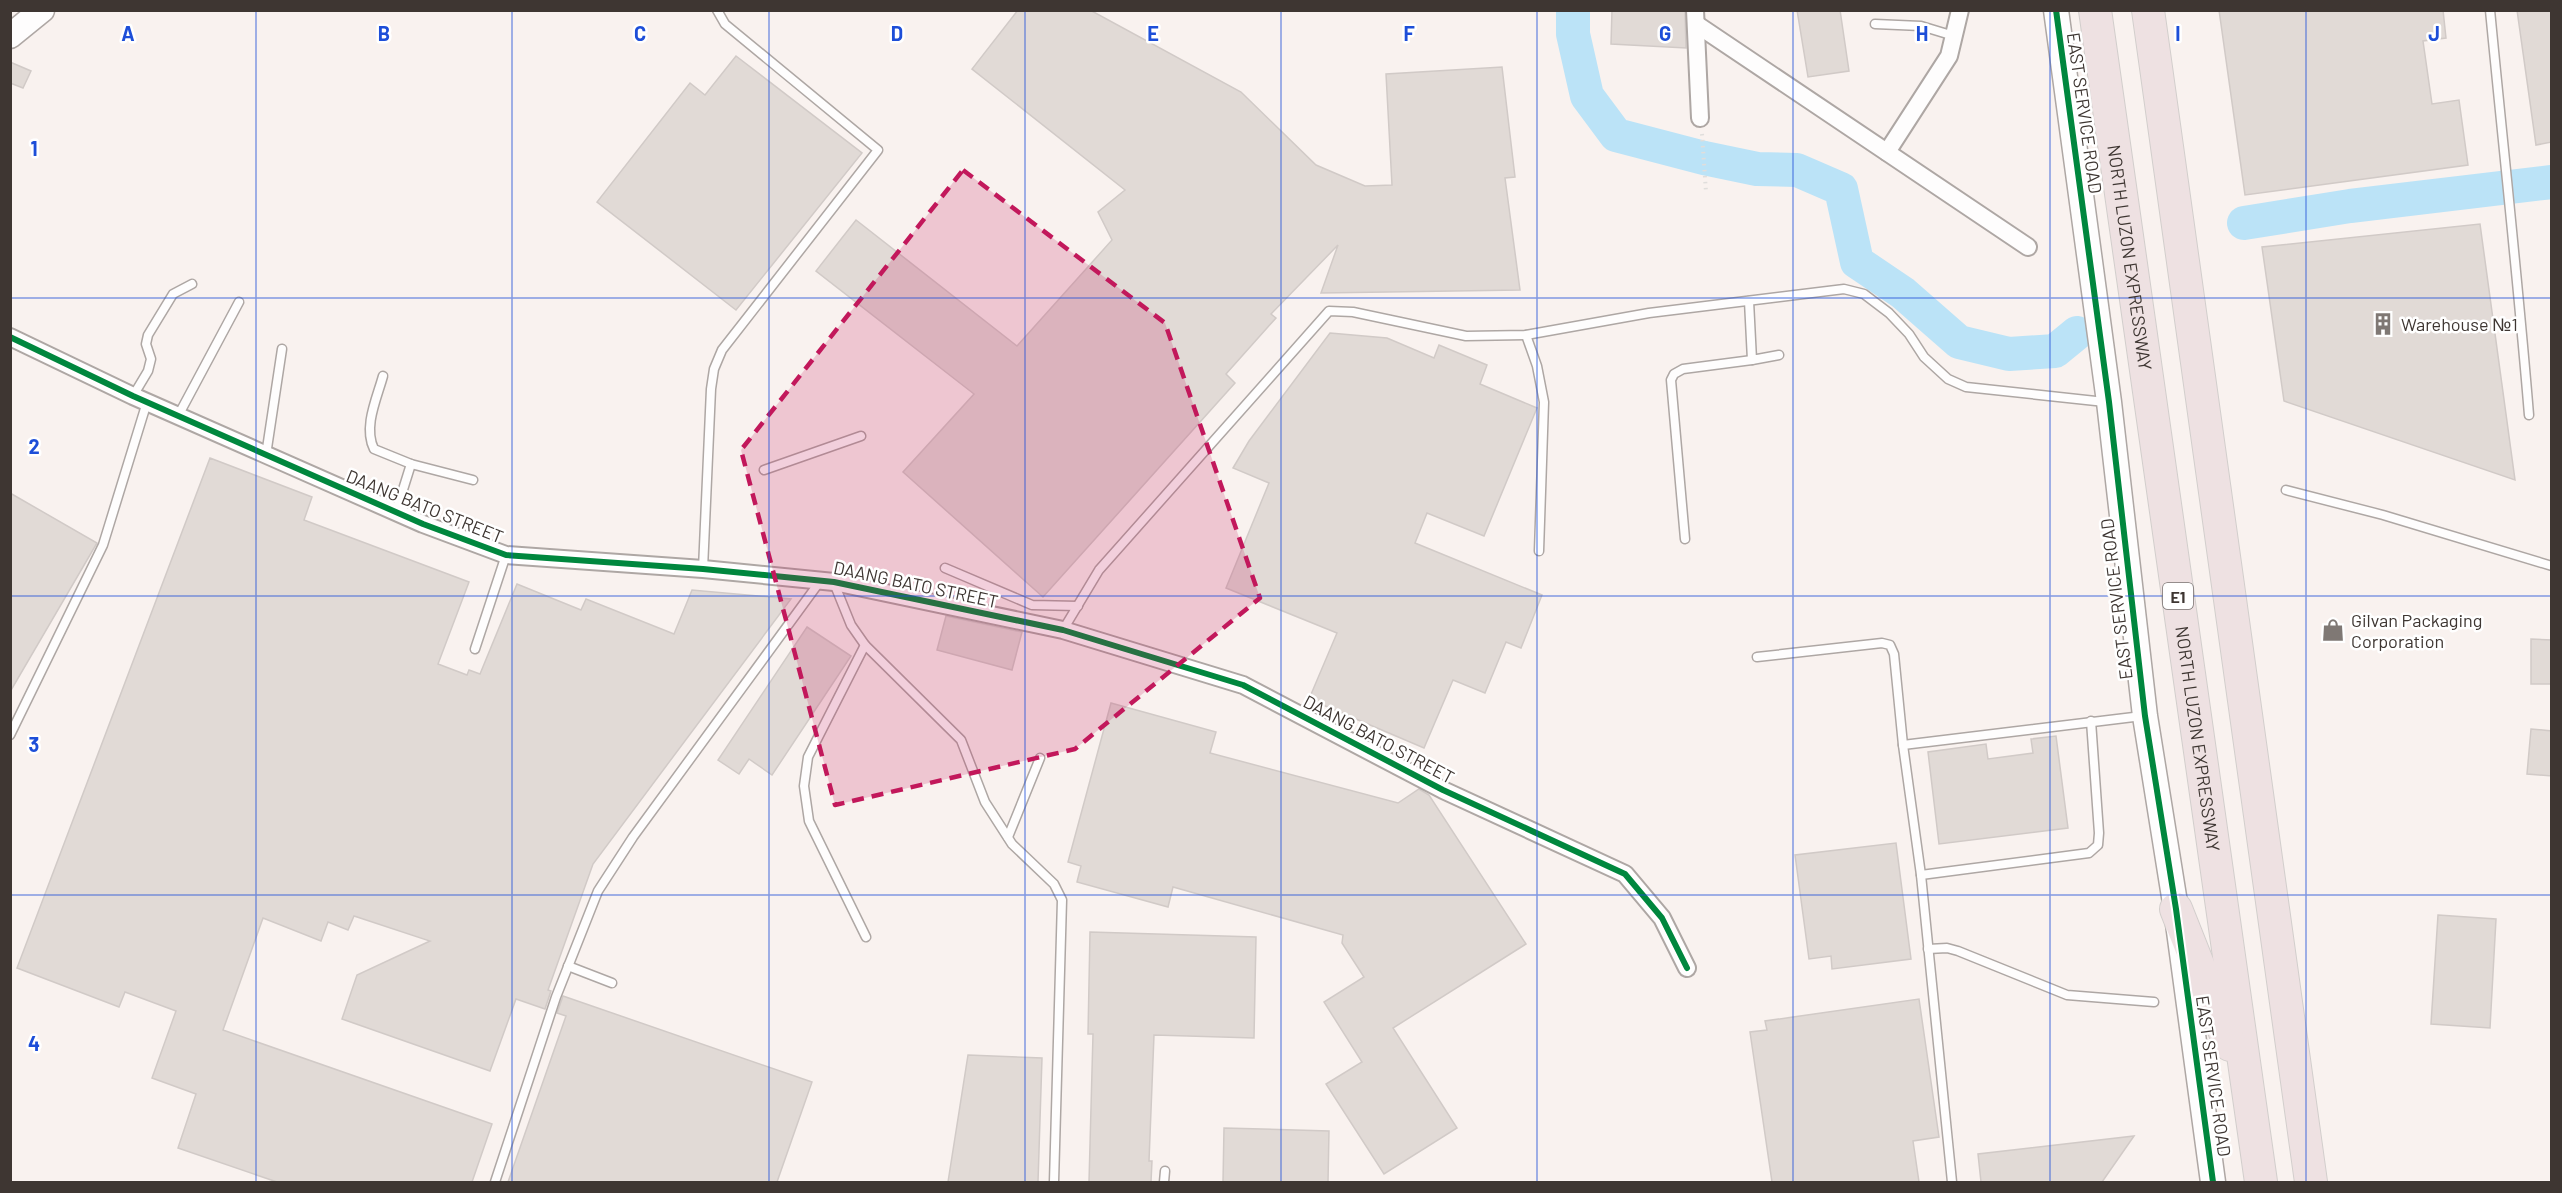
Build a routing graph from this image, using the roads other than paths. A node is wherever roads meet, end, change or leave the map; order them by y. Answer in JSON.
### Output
{"nodes":[{"id":1,"x":42,"y":10,"type":"edge"},
{"id":2,"x":717,"y":10,"type":"edge"},
{"id":3,"x":1960,"y":10,"type":"edge"},
{"id":4,"x":2056,"y":10,"type":"edge"},
{"id":5,"x":2095,"y":10,"type":"edge"},
{"id":6,"x":2148,"y":10,"type":"edge"},
{"id":7,"x":2490,"y":10,"type":"edge"},
{"id":8,"x":1696,"y":17,"type":"edge"},
{"id":9,"x":1875,"y":24,"type":"dead end"},
{"id":10,"x":10,"y":36,"type":"edge"},
{"id":11,"x":1955,"y":36,"type":"junction"},
{"id":12,"x":1700,"y":118,"type":"road end"},
{"id":13,"x":1887,"y":152,"type":"junction"},
{"id":14,"x":2028,"y":247,"type":"dead end"},
{"id":15,"x":192,"y":284,"type":"dead end"},
{"id":16,"x":1749,"y":301,"type":"junction"},
{"id":17,"x":239,"y":302,"type":"dead end"},
{"id":18,"x":1526,"y":335,"type":"junction"},
{"id":19,"x":11,"y":337,"type":"edge"},
{"id":20,"x":282,"y":349,"type":"dead end"},
{"id":21,"x":1779,"y":355,"type":"dead end"},
{"id":22,"x":1752,"y":360,"type":"junction"},
{"id":23,"x":383,"y":376,"type":"dead end"},
{"id":24,"x":140,"y":399,"type":"junction"},
{"id":25,"x":2109,"y":402,"type":"junction"},
{"id":26,"x":2529,"y":415,"type":"dead end"},
{"id":27,"x":178,"y":416,"type":"junction"},
{"id":28,"x":861,"y":436,"type":"dead end"},
{"id":29,"x":266,"y":455,"type":"junction"},
{"id":30,"x":411,"y":464,"type":"junction"},
{"id":31,"x":764,"y":470,"type":"dead end"},
{"id":32,"x":473,"y":480,"type":"dead end"},
{"id":33,"x":2286,"y":490,"type":"dead end"},
{"id":34,"x":396,"y":512,"type":"junction"},
{"id":35,"x":1685,"y":539,"type":"dead end"},
{"id":36,"x":1539,"y":551,"type":"dead end"},
{"id":37,"x":506,"y":555,"type":"junction"},
{"id":38,"x":2552,"y":566,"type":"edge"},
{"id":39,"x":945,"y":568,"type":"dead end"},
{"id":40,"x":703,"y":569,"type":"junction"},
{"id":41,"x":828,"y":581,"type":"junction"},
{"id":42,"x":1078,"y":606,"type":"junction"},
{"id":43,"x":1063,"y":630,"type":"junction"},
{"id":44,"x":865,"y":645,"type":"junction"},
{"id":45,"x":475,"y":649,"type":"dead end"},
{"id":46,"x":1757,"y":657,"type":"dead end"},
{"id":47,"x":2145,"y":716,"type":"junction"},
{"id":48,"x":2091,"y":721,"type":"junction"},
{"id":49,"x":10,"y":735,"type":"edge"},
{"id":50,"x":1903,"y":745,"type":"junction"},
{"id":51,"x":1040,"y":758,"type":"dead end"},
{"id":52,"x":1008,"y":837,"type":"junction"},
{"id":53,"x":1921,"y":875,"type":"junction"},
{"id":54,"x":2176,"y":909,"type":"junction"},
{"id":55,"x":866,"y":937,"type":"dead end"},
{"id":56,"x":1928,"y":949,"type":"junction"},
{"id":57,"x":568,"y":966,"type":"junction"},
{"id":58,"x":1687,"y":968,"type":"dead end"},
{"id":59,"x":612,"y":983,"type":"dead end"},
{"id":60,"x":2154,"y":1002,"type":"dead end"},
{"id":61,"x":2249,"y":1096,"type":"junction"},
{"id":62,"x":1165,"y":1171,"type":"dead end"},
{"id":63,"x":495,"y":1182,"type":"edge"},
{"id":64,"x":1054,"y":1182,"type":"edge"},
{"id":65,"x":1164,"y":1182,"type":"edge"},
{"id":66,"x":1952,"y":1182,"type":"edge"},
{"id":67,"x":2213,"y":1182,"type":"edge"},
{"id":68,"x":2261,"y":1182,"type":"edge"},
{"id":69,"x":2311,"y":1182,"type":"edge"}],
"edges":[{"from":1,"to":10,"type":"street"},
{"from":2,"to":40,"type":"lane"},
{"from":3,"to":11,"type":"street"},
{"from":4,"to":25,"type":"street","name":"EAST SERVICE ROAD"},
{"from":5,"to":61,"type":"highway","name":"NORTH LUZON EXPRESSWAY","number":"E1"},
{"from":6,"to":69,"type":"highway"},
{"from":7,"to":26,"type":"lane"},
{"from":8,"to":12,"type":"street"},
{"from":8,"to":13,"type":"street"},
{"from":9,"to":11,"type":"lane"},
{"from":11,"to":13,"type":"street"},
{"from":13,"to":14,"type":"street"},
{"from":15,"to":24,"type":"lane"},
{"from":16,"to":18,"type":"lane"},
{"from":16,"to":22,"type":"lane"},
{"from":16,"to":25,"type":"lane"},
{"from":17,"to":27,"type":"lane"},
{"from":18,"to":36,"type":"lane"},
{"from":18,"to":42,"type":"lane"},
{"from":19,"to":24,"type":"street","name":"DAANG BATO STREET"},
{"from":20,"to":29,"type":"lane"},
{"from":21,"to":22,"type":"lane"},
{"from":22,"to":35,"type":"lane"},
{"from":23,"to":30,"type":"lane"},
{"from":24,"to":27,"type":"street","name":"DAANG BATO STREET"},
{"from":24,"to":49,"type":"lane"},
{"from":25,"to":47,"type":"street","name":"EAST SERVICE ROAD"},
{"from":27,"to":29,"type":"street","name":"DAANG BATO STREET"},
{"from":28,"to":31,"type":"lane"},
{"from":29,"to":34,"type":"street","name":"DAANG BATO STREET"},
{"from":30,"to":32,"type":"lane"},
{"from":30,"to":34,"type":"lane"},
{"from":33,"to":38,"type":"lane"},
{"from":34,"to":37,"type":"street","name":"DAANG BATO STREET"},
{"from":37,"to":40,"type":"street","name":"DAANG BATO STREET"},
{"from":37,"to":45,"type":"lane"},
{"from":39,"to":42,"type":"lane"},
{"from":40,"to":41,"type":"street","name":"DAANG BATO STREET"},
{"from":41,"to":43,"type":"street","name":"DAANG BATO STREET"},
{"from":41,"to":44,"type":"lane"},
{"from":41,"to":57,"type":"lane"},
{"from":42,"to":43,"type":"lane"},
{"from":43,"to":58,"type":"street","name":"DAANG BATO STREET"},
{"from":44,"to":52,"type":"lane"},
{"from":44,"to":55,"type":"lane"},
{"from":46,"to":50,"type":"lane"},
{"from":47,"to":48,"type":"lane"},
{"from":47,"to":54,"type":"street","name":"EAST SERVICE ROAD"},
{"from":48,"to":50,"type":"lane"},
{"from":48,"to":53,"type":"lane"},
{"from":50,"to":53,"type":"lane"},
{"from":51,"to":52,"type":"lane"},
{"from":52,"to":64,"type":"lane"},
{"from":53,"to":56,"type":"lane"},
{"from":54,"to":61,"type":"highway"},
{"from":54,"to":67,"type":"street","name":"EAST SERVICE ROAD"},
{"from":56,"to":60,"type":"lane"},
{"from":56,"to":66,"type":"lane"},
{"from":57,"to":59,"type":"lane"},
{"from":57,"to":63,"type":"lane"},
{"from":61,"to":68,"type":"highway","name":"NORTH LUZON EXPRESSWAY","number":"E1"},
{"from":62,"to":65,"type":"lane"}]}
